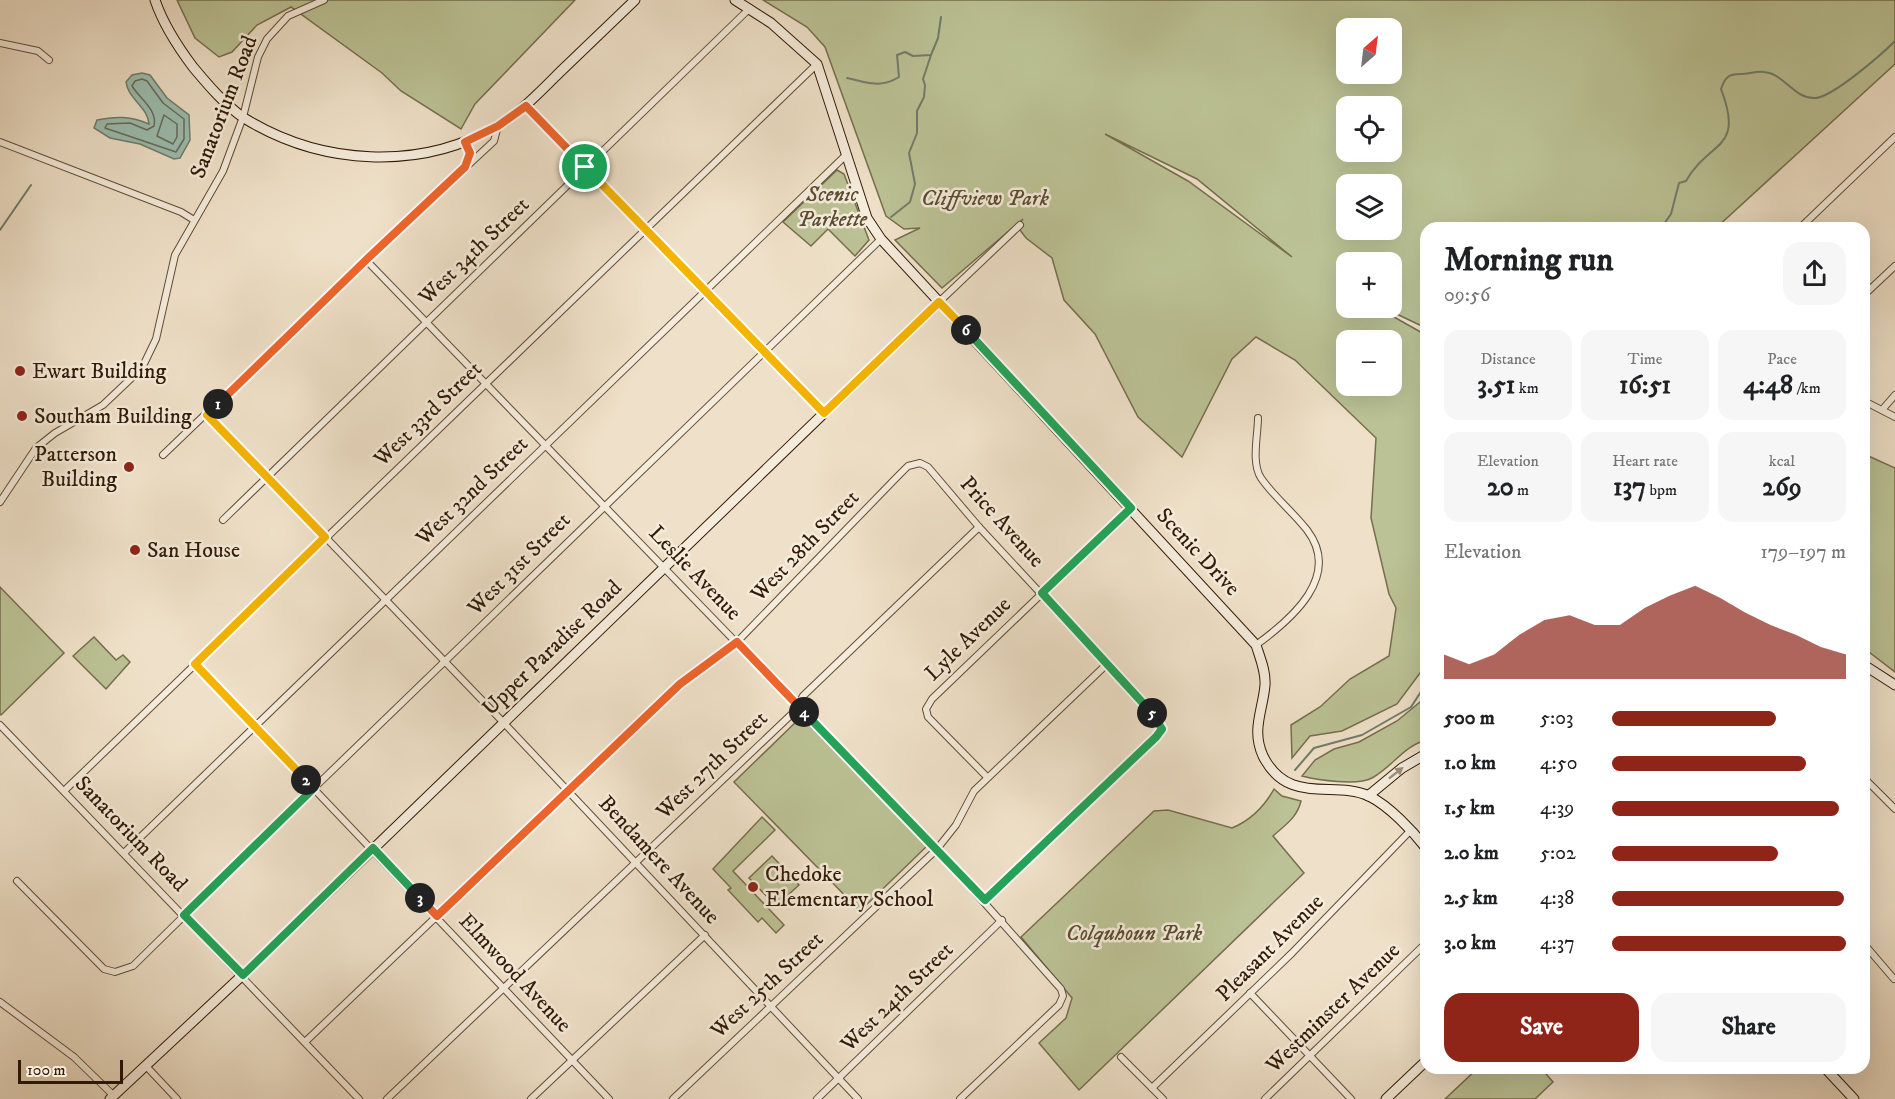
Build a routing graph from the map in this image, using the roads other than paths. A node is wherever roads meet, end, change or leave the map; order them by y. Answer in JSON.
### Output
{"nodes":[{"id":1,"x":155,"y":0,"type":"edge"},
{"id":2,"x":324,"y":0,"type":"edge"},
{"id":3,"x":635,"y":0,"type":"edge"},
{"id":4,"x":735,"y":0,"type":"edge"},
{"id":5,"x":750,"y":8,"type":"junction"},
{"id":6,"x":0,"y":43,"type":"edge"},
{"id":7,"x":49,"y":60,"type":"dead end"},
{"id":8,"x":817,"y":64,"type":"junction"},
{"id":9,"x":526,"y":106,"type":"junction"},
{"id":10,"x":243,"y":117,"type":"junction"},
{"id":11,"x":498,"y":126,"type":"junction"},
{"id":12,"x":1895,"y":137,"type":"edge"},
{"id":13,"x":0,"y":142,"type":"edge"},
{"id":14,"x":465,"y":142,"type":"junction"},
{"id":15,"x":846,"y":155,"type":"junction"},
{"id":16,"x":465,"y":167,"type":"junction"},
{"id":17,"x":585,"y":167,"type":"junction"},
{"id":18,"x":194,"y":220,"type":"junction"},
{"id":19,"x":1806,"y":222,"type":"edge"},
{"id":20,"x":1020,"y":225,"type":"dead end"},
{"id":21,"x":646,"y":230,"type":"junction"},
{"id":22,"x":881,"y":239,"type":"junction"},
{"id":23,"x":366,"y":260,"type":"junction"},
{"id":24,"x":1895,"y":266,"type":"edge"},
{"id":25,"x":1870,"y":289,"type":"edge"},
{"id":26,"x":705,"y":290,"type":"junction"},
{"id":27,"x":939,"y":302,"type":"junction"},
{"id":28,"x":427,"y":323,"type":"junction"},
{"id":29,"x":764,"y":353,"type":"junction"},
{"id":30,"x":486,"y":384,"type":"junction"},
{"id":31,"x":1895,"y":395,"type":"edge"},
{"id":32,"x":1870,"y":404,"type":"edge"},
{"id":33,"x":1882,"y":410,"type":"junction"},
{"id":34,"x":824,"y":413,"type":"junction"},
{"id":35,"x":207,"y":415,"type":"junction"},
{"id":36,"x":1895,"y":417,"type":"edge"},
{"id":37,"x":1258,"y":418,"type":"dead end"},
{"id":38,"x":544,"y":445,"type":"junction"},
{"id":39,"x":163,"y":455,"type":"dead end"},
{"id":40,"x":908,"y":466,"type":"joint"},
{"id":41,"x":267,"y":477,"type":"junction"},
{"id":42,"x":0,"y":502,"type":"edge"},
{"id":43,"x":604,"y":506,"type":"junction"},
{"id":44,"x":1131,"y":508,"type":"junction"},
{"id":45,"x":222,"y":519,"type":"dead end"},
{"id":46,"x":979,"y":526,"type":"junction"},
{"id":47,"x":325,"y":537,"type":"junction"},
{"id":48,"x":664,"y":567,"type":"junction"},
{"id":49,"x":1042,"y":593,"type":"junction"},
{"id":50,"x":386,"y":600,"type":"junction"},
{"id":51,"x":737,"y":642,"type":"junction"},
{"id":52,"x":1256,"y":645,"type":"junction"},
{"id":53,"x":445,"y":662,"type":"junction"},
{"id":54,"x":195,"y":664,"type":"junction"},
{"id":55,"x":1107,"y":664,"type":"junction"},
{"id":56,"x":1870,"y":669,"type":"edge"},
{"id":57,"x":1895,"y":685,"type":"edge"},
{"id":58,"x":797,"y":706,"type":"junction"},
{"id":59,"x":503,"y":722,"type":"junction"},
{"id":60,"x":0,"y":725,"type":"edge"},
{"id":61,"x":255,"y":726,"type":"junction"},
{"id":62,"x":1420,"y":758,"type":"edge"},
{"id":63,"x":987,"y":777,"type":"junction"},
{"id":64,"x":1871,"y":784,"type":"edge"},
{"id":65,"x":314,"y":788,"type":"junction"},
{"id":66,"x":63,"y":791,"type":"junction"},
{"id":67,"x":568,"y":791,"type":"junction"},
{"id":68,"x":1368,"y":796,"type":"junction"},
{"id":69,"x":1895,"y":809,"type":"edge"},
{"id":70,"x":1410,"y":831,"type":"junction"},
{"id":71,"x":1420,"y":842,"type":"edge"},
{"id":72,"x":373,"y":848,"type":"junction"},
{"id":73,"x":937,"y":849,"type":"junction"},
{"id":74,"x":124,"y":853,"type":"junction"},
{"id":75,"x":636,"y":863,"type":"junction"},
{"id":76,"x":17,"y":881,"type":"dead end"},
{"id":77,"x":985,"y":900,"type":"junction"},
{"id":78,"x":184,"y":915,"type":"junction"},
{"id":79,"x":437,"y":916,"type":"junction"},
{"id":80,"x":1002,"y":920,"type":"junction"},
{"id":81,"x":705,"y":935,"type":"junction"},
{"id":82,"x":1420,"y":949,"type":"edge"},
{"id":83,"x":1870,"y":951,"type":"edge"},
{"id":84,"x":243,"y":975,"type":"junction"},
{"id":85,"x":1894,"y":980,"type":"edge"},
{"id":86,"x":505,"y":989,"type":"junction"},
{"id":87,"x":1250,"y":993,"type":"junction"},
{"id":88,"x":0,"y":1002,"type":"edge"},
{"id":89,"x":771,"y":1005,"type":"junction"},
{"id":90,"x":305,"y":1042,"type":"junction"},
{"id":91,"x":1310,"y":1055,"type":"junction"},
{"id":92,"x":1121,"y":1057,"type":"dead end"},
{"id":93,"x":572,"y":1060,"type":"junction"},
{"id":94,"x":146,"y":1065,"type":"junction"},
{"id":95,"x":1420,"y":1067,"type":"edge"},
{"id":96,"x":1831,"y":1074,"type":"edge"},
{"id":97,"x":839,"y":1079,"type":"junction"},
{"id":98,"x":1152,"y":1088,"type":"junction"},
{"id":99,"x":112,"y":1097,"type":"edge"},
{"id":100,"x":177,"y":1099,"type":"edge"},
{"id":101,"x":359,"y":1099,"type":"edge"},
{"id":102,"x":387,"y":1099,"type":"edge"},
{"id":103,"x":531,"y":1099,"type":"edge"},
{"id":104,"x":609,"y":1099,"type":"edge"},
{"id":105,"x":673,"y":1099,"type":"edge"},
{"id":106,"x":817,"y":1099,"type":"edge"},
{"id":107,"x":858,"y":1099,"type":"edge"},
{"id":108,"x":960,"y":1099,"type":"edge"},
{"id":109,"x":1162,"y":1099,"type":"edge"},
{"id":110,"x":1264,"y":1099,"type":"edge"},
{"id":111,"x":1351,"y":1099,"type":"edge"},
{"id":112,"x":1386,"y":1099,"type":"edge"},
{"id":113,"x":1854,"y":1099,"type":"edge"}],
"edges":[{"from":1,"to":10,"type":"street"},
{"from":2,"to":10,"type":"street","name":"Sanatorium Road"},
{"from":3,"to":9,"type":"street"},
{"from":4,"to":5,"type":"street"},
{"from":5,"to":8,"type":"street"},
{"from":5,"to":17,"type":"street","name":"West 34th Street"},
{"from":6,"to":7,"type":"street"},
{"from":8,"to":15,"type":"street","name":"Scenic Drive"},
{"from":8,"to":21,"type":"street","name":"West 33rd Street"},
{"from":9,"to":11,"type":"street"},
{"from":9,"to":17,"type":"street"},
{"from":10,"to":14,"type":"street"},
{"from":10,"to":18,"type":"street","name":"Sanatorium Road"},
{"from":11,"to":14,"type":"street"},
{"from":11,"to":16,"type":"street"},
{"from":12,"to":19,"type":"street"},
{"from":13,"to":18,"type":"street"},
{"from":14,"to":16,"type":"street"},
{"from":15,"to":22,"type":"street","name":"Scenic Drive"},
{"from":15,"to":26,"type":"street","name":"West 32nd Street"},
{"from":16,"to":23,"type":"street"},
{"from":17,"to":21,"type":"street"},
{"from":17,"to":28,"type":"street","name":"West 34th Street"},
{"from":18,"to":42,"type":"street","name":"Sanatorium Road"},
{"from":20,"to":27,"type":"street","name":"Upper Paradise Road"},
{"from":21,"to":26,"type":"street"},
{"from":21,"to":30,"type":"street","name":"West 33rd Street"},
{"from":22,"to":27,"type":"street","name":"Scenic Drive"},
{"from":22,"to":29,"type":"street","name":"West 31st Street"},
{"from":23,"to":28,"type":"street","name":"Leslie Avenue"},
{"from":23,"to":35,"type":"street"},
{"from":24,"to":25,"type":"street"},
{"from":26,"to":29,"type":"street"},
{"from":26,"to":38,"type":"street","name":"West 32nd Street"},
{"from":27,"to":34,"type":"street","name":"Upper Paradise Road"},
{"from":27,"to":44,"type":"street","name":"Scenic Drive"},
{"from":28,"to":30,"type":"street","name":"Leslie Avenue"},
{"from":28,"to":41,"type":"street","name":"West 34th Street"},
{"from":29,"to":34,"type":"street"},
{"from":29,"to":43,"type":"street","name":"West 31st Street"},
{"from":30,"to":38,"type":"street","name":"Leslie Avenue"},
{"from":30,"to":47,"type":"street","name":"West 33rd Street"},
{"from":31,"to":33,"type":"street"},
{"from":32,"to":33,"type":"street"},
{"from":33,"to":36,"type":"street"},
{"from":34,"to":48,"type":"street","name":"Upper Paradise Road"},
{"from":35,"to":39,"type":"street"},
{"from":35,"to":41,"type":"street","name":"Bendamere Avenue"},
{"from":37,"to":52,"type":"street"},
{"from":38,"to":43,"type":"street","name":"Leslie Avenue"},
{"from":38,"to":50,"type":"street","name":"West 32nd Street"},
{"from":40,"to":46,"type":"street","name":"Price Avenue"},
{"from":40,"to":51,"type":"street","name":"West 28th Street"},
{"from":41,"to":45,"type":"street","name":"West 34th Street"},
{"from":41,"to":47,"type":"street","name":"Bendamere Avenue"},
{"from":43,"to":48,"type":"street","name":"Leslie Avenue"},
{"from":43,"to":53,"type":"street","name":"West 31st Street"},
{"from":44,"to":49,"type":"street","name":"Lyle Avenue"},
{"from":44,"to":52,"type":"street","name":"Scenic Drive"},
{"from":46,"to":49,"type":"street","name":"Price Avenue"},
{"from":46,"to":58,"type":"street","name":"West 27th Street"},
{"from":47,"to":50,"type":"street","name":"Bendamere Avenue"},
{"from":47,"to":54,"type":"street","name":"West 33rd Street"},
{"from":48,"to":51,"type":"street","name":"Leslie Avenue"},
{"from":48,"to":59,"type":"street","name":"Upper Paradise Road"},
{"from":49,"to":55,"type":"street","name":"Price Avenue"},
{"from":49,"to":63,"type":"street","name":"Lyle Avenue"},
{"from":50,"to":53,"type":"street","name":"Bendamere Avenue"},
{"from":50,"to":61,"type":"street","name":"West 32nd Street"},
{"from":51,"to":58,"type":"street","name":"Leslie Avenue"},
{"from":51,"to":67,"type":"street","name":"West 28th Street"},
{"from":52,"to":68,"type":"street","name":"Scenic Drive"},
{"from":53,"to":59,"type":"street","name":"Bendamere Avenue"},
{"from":53,"to":65,"type":"street","name":"West 31st Street"},
{"from":54,"to":61,"type":"street","name":"Elmwood Avenue"},
{"from":54,"to":66,"type":"street","name":"West 33rd Street"},
{"from":55,"to":63,"type":"street","name":"West 25th Street"},
{"from":55,"to":77,"type":"street","name":"Price Avenue"},
{"from":56,"to":57,"type":"street"},
{"from":58,"to":73,"type":"street","name":"Leslie Avenue"},
{"from":58,"to":75,"type":"street","name":"West 27th Street"},
{"from":59,"to":67,"type":"street","name":"Bendamere Avenue"},
{"from":59,"to":72,"type":"street","name":"Upper Paradise Road"},
{"from":60,"to":66,"type":"street","name":"Sanatorium Road"},
{"from":61,"to":65,"type":"street","name":"Elmwood Avenue"},
{"from":61,"to":74,"type":"street","name":"West 32nd Street"},
{"from":68,"to":62,"type":"street","one_way":true},
{"from":63,"to":73,"type":"street","name":"West 25th Street"},
{"from":64,"to":69,"type":"street"},
{"from":65,"to":72,"type":"street","name":"Elmwood Avenue"},
{"from":65,"to":78,"type":"street","name":"West 31st Street"},
{"from":66,"to":74,"type":"street","name":"Sanatorium Road"},
{"from":67,"to":75,"type":"street","name":"Bendamere Avenue"},
{"from":67,"to":79,"type":"street","name":"West 28th Street"},
{"from":68,"to":70,"type":"street"},
{"from":70,"to":71,"type":"street"},
{"from":70,"to":87,"type":"street","name":"Pleasant Avenue"},
{"from":72,"to":79,"type":"street","name":"Elmwood Avenue"},
{"from":72,"to":84,"type":"street","name":"Upper Paradise Road"},
{"from":73,"to":77,"type":"street","name":"Leslie Avenue"},
{"from":73,"to":89,"type":"street","name":"West 25th Street"},
{"from":74,"to":78,"type":"street","name":"Sanatorium Road"},
{"from":75,"to":81,"type":"street","name":"Bendamere Avenue"},
{"from":75,"to":86,"type":"street","name":"West 27th Street"},
{"from":76,"to":78,"type":"street","name":"West 31st Street"},
{"from":77,"to":80,"type":"street","name":"Leslie Avenue"},
{"from":78,"to":84,"type":"street","name":"Sanatorium Road"},
{"from":79,"to":86,"type":"street","name":"Elmwood Avenue"},
{"from":79,"to":90,"type":"street","name":"West 28th Street"},
{"from":80,"to":97,"type":"street","name":"West 24th Street"},
{"from":80,"to":108,"type":"street","name":"Leslie Avenue"},
{"from":81,"to":89,"type":"street","name":"Bendamere Avenue"},
{"from":81,"to":93,"type":"street"},
{"from":82,"to":91,"type":"street","name":"Westminster Avenue"},
{"from":83,"to":85,"type":"street"},
{"from":84,"to":90,"type":"street","name":"Sanatorium Road"},
{"from":84,"to":94,"type":"street","name":"Upper Paradise Road"},
{"from":86,"to":93,"type":"street","name":"Elmwood Avenue"},
{"from":86,"to":102,"type":"street","name":"West 27th Street"},
{"from":87,"to":91,"type":"street"},
{"from":87,"to":98,"type":"street","name":"Pleasant Avenue"},
{"from":88,"to":99,"type":"street"},
{"from":89,"to":97,"type":"street","name":"Bendamere Avenue"},
{"from":89,"to":105,"type":"street","name":"West 25th Street"},
{"from":90,"to":101,"type":"street","name":"Sanatorium Road"},
{"from":91,"to":110,"type":"street","name":"Westminster Avenue"},
{"from":91,"to":111,"type":"street"},
{"from":92,"to":98,"type":"street"},
{"from":93,"to":103,"type":"street"},
{"from":93,"to":104,"type":"street","name":"Elmwood Avenue"},
{"from":94,"to":99,"type":"street","name":"Upper Paradise Road"},
{"from":94,"to":100,"type":"street"},
{"from":95,"to":112,"type":"street"},
{"from":96,"to":113,"type":"street"},
{"from":97,"to":106,"type":"street","name":"West 24th Street"},
{"from":97,"to":107,"type":"street","name":"Bendamere Avenue"},
{"from":98,"to":109,"type":"street"}]}
